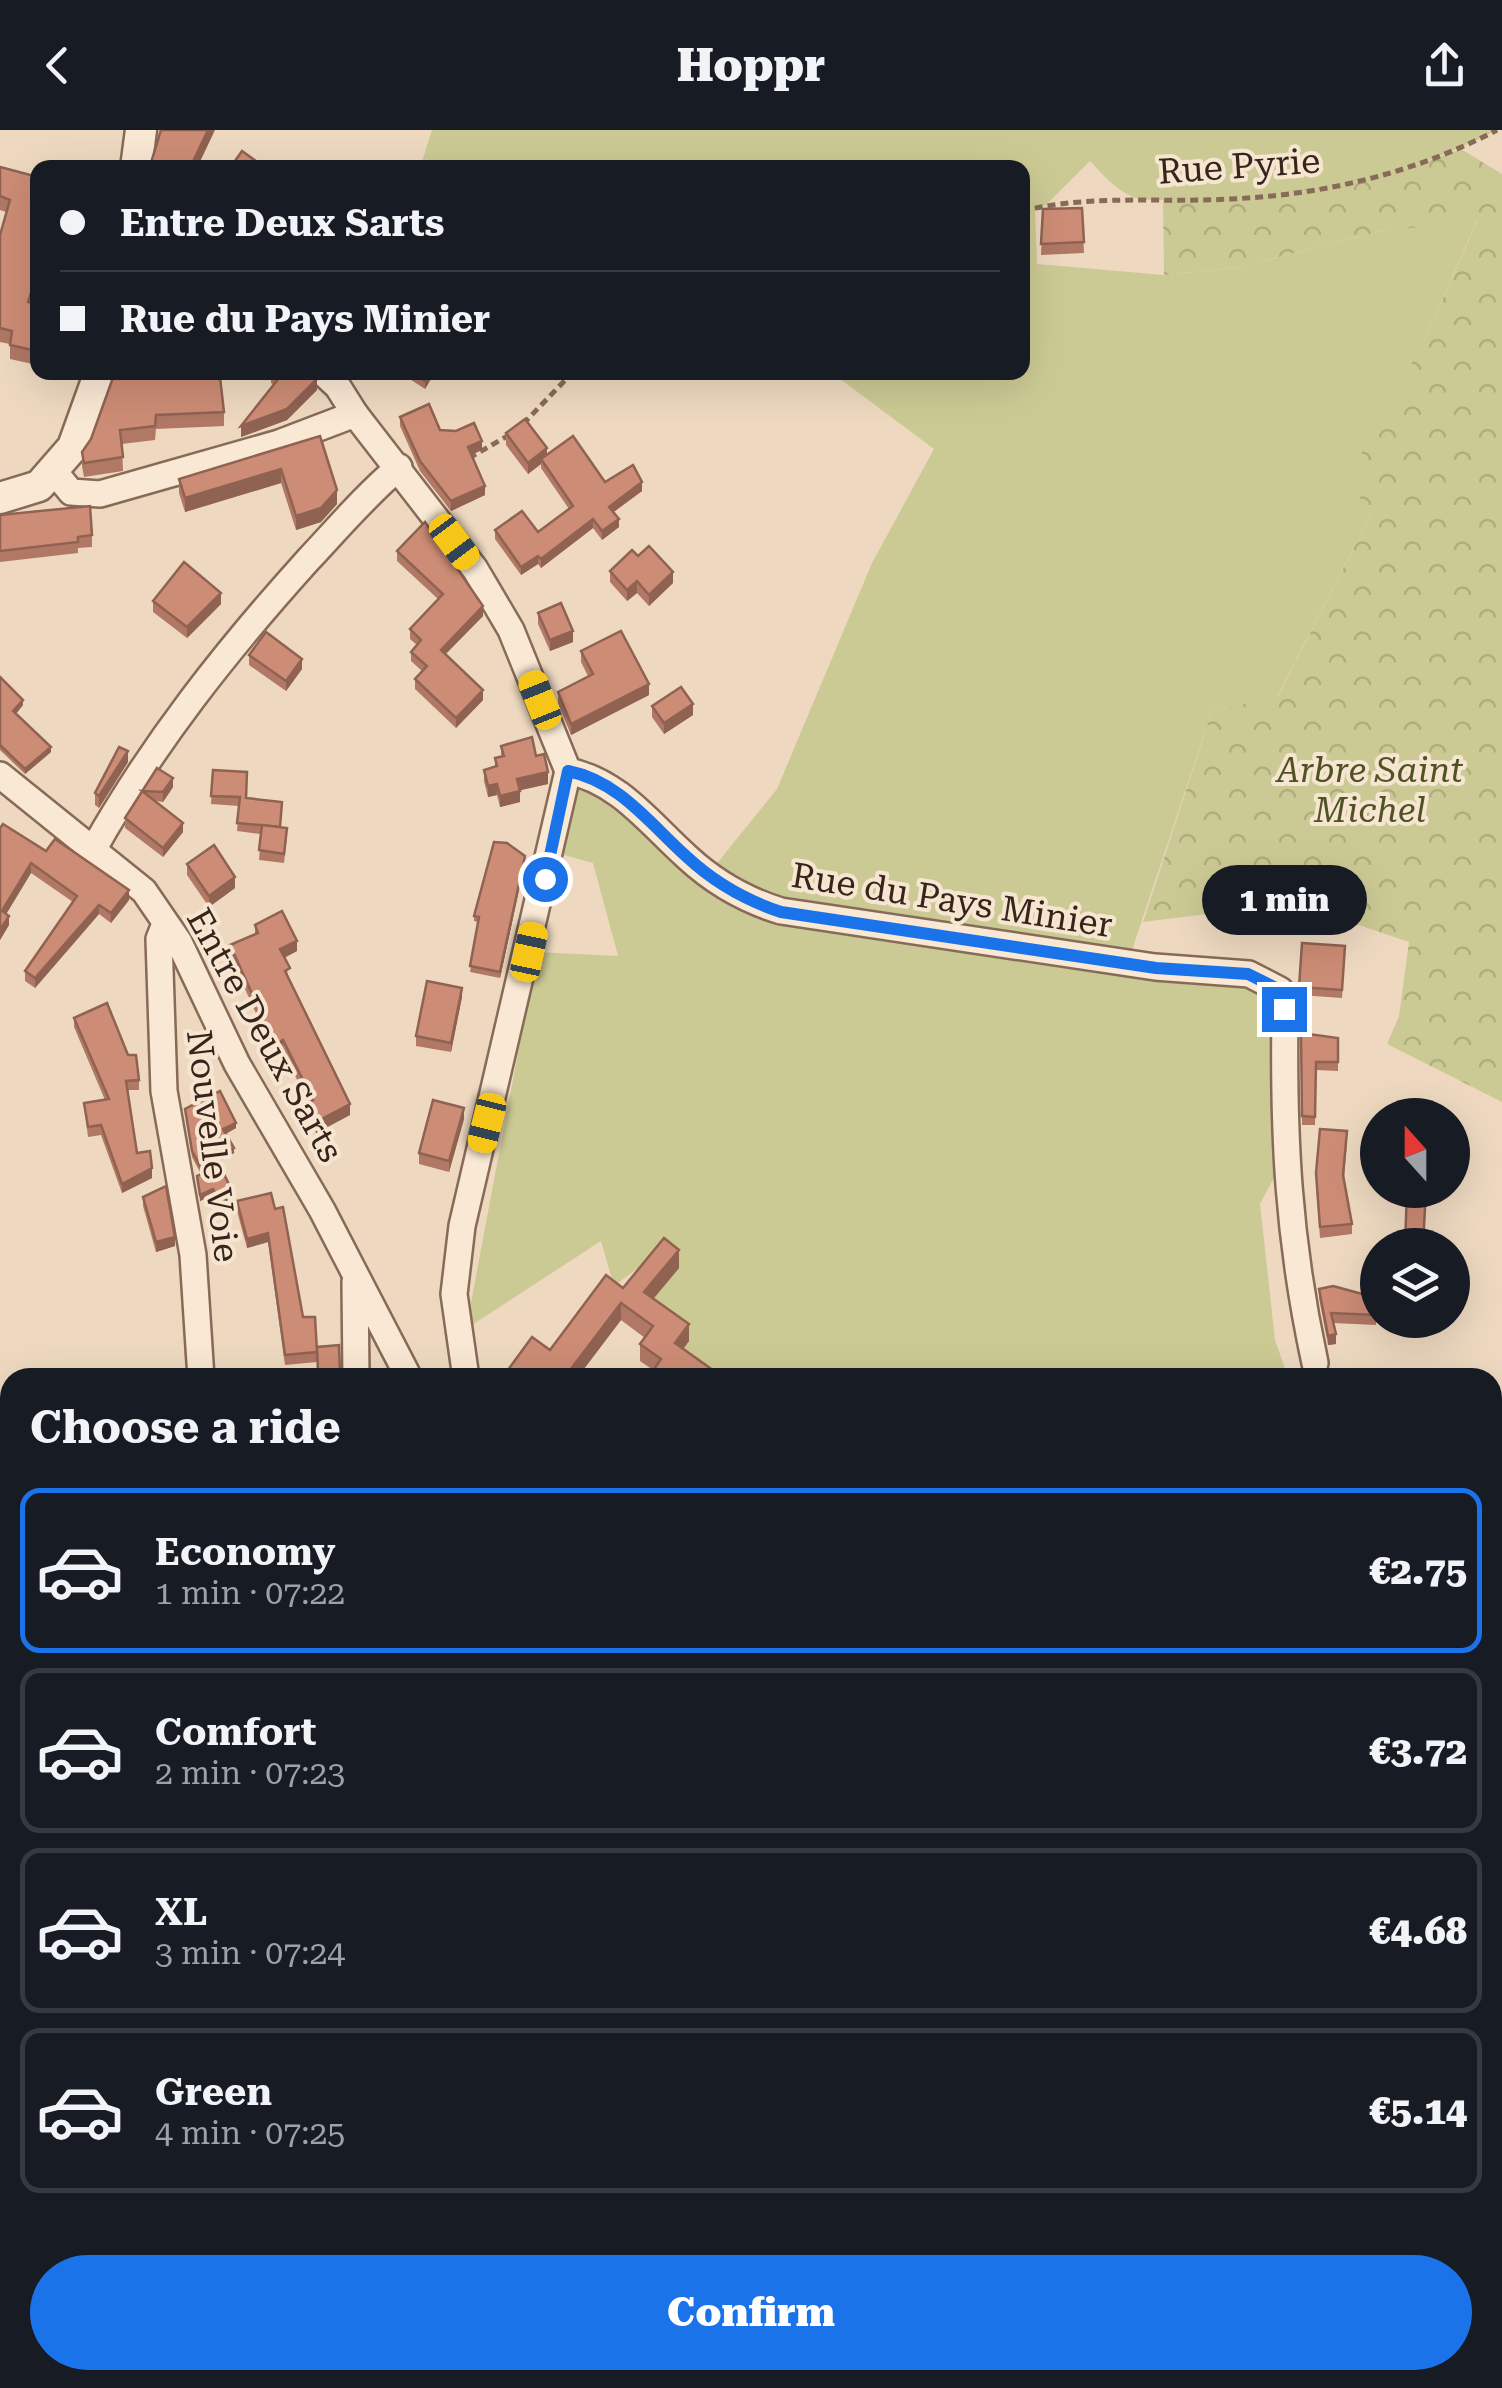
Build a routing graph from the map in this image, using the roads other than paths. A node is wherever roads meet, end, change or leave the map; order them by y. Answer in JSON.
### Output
{"nodes":[{"id":1,"x":141,"y":130,"type":"edge"},
{"id":2,"x":137,"y":160,"type":"edge"},
{"id":3,"x":97,"y":380,"type":"edge"},
{"id":4,"x":331,"y":380,"type":"edge"},
{"id":5,"x":355,"y":414,"type":"junction"},
{"id":6,"x":399,"y":466,"type":"junction"},
{"id":7,"x":53,"y":470,"type":"junction"},
{"id":8,"x":0,"y":498,"type":"edge"},
{"id":9,"x":568,"y":771,"type":"junction"},
{"id":10,"x":0,"y":776,"type":"edge"},
{"id":11,"x":93,"y":850,"type":"junction"},
{"id":12,"x":165,"y":924,"type":"junction"},
{"id":13,"x":356,"y":1282,"type":"junction"},
{"id":14,"x":1315,"y":1363,"type":"dead end"},
{"id":15,"x":201,"y":1368,"type":"edge"},
{"id":16,"x":356,"y":1368,"type":"edge"},
{"id":17,"x":403,"y":1368,"type":"edge"},
{"id":18,"x":465,"y":1368,"type":"edge"}],
"edges":[{"from":1,"to":2,"type":"street"},
{"from":3,"to":7,"type":"street"},
{"from":4,"to":5,"type":"street"},
{"from":5,"to":6,"type":"street"},
{"from":5,"to":7,"type":"street"},
{"from":6,"to":9,"type":"street"},
{"from":6,"to":11,"type":"street"},
{"from":7,"to":8,"type":"street"},
{"from":9,"to":14,"type":"street","name":"Rue du Pays Minier"},
{"from":9,"to":18,"type":"street"},
{"from":10,"to":11,"type":"street","name":"Entre Deux Sarts"},
{"from":11,"to":12,"type":"street","name":"Entre Deux Sarts"},
{"from":12,"to":13,"type":"street","name":"Entre Deux Sarts"},
{"from":12,"to":15,"type":"street","name":"Nouvelle Voie"},
{"from":13,"to":16,"type":"street"},
{"from":13,"to":17,"type":"street","name":"Entre Deux Sarts"}]}
